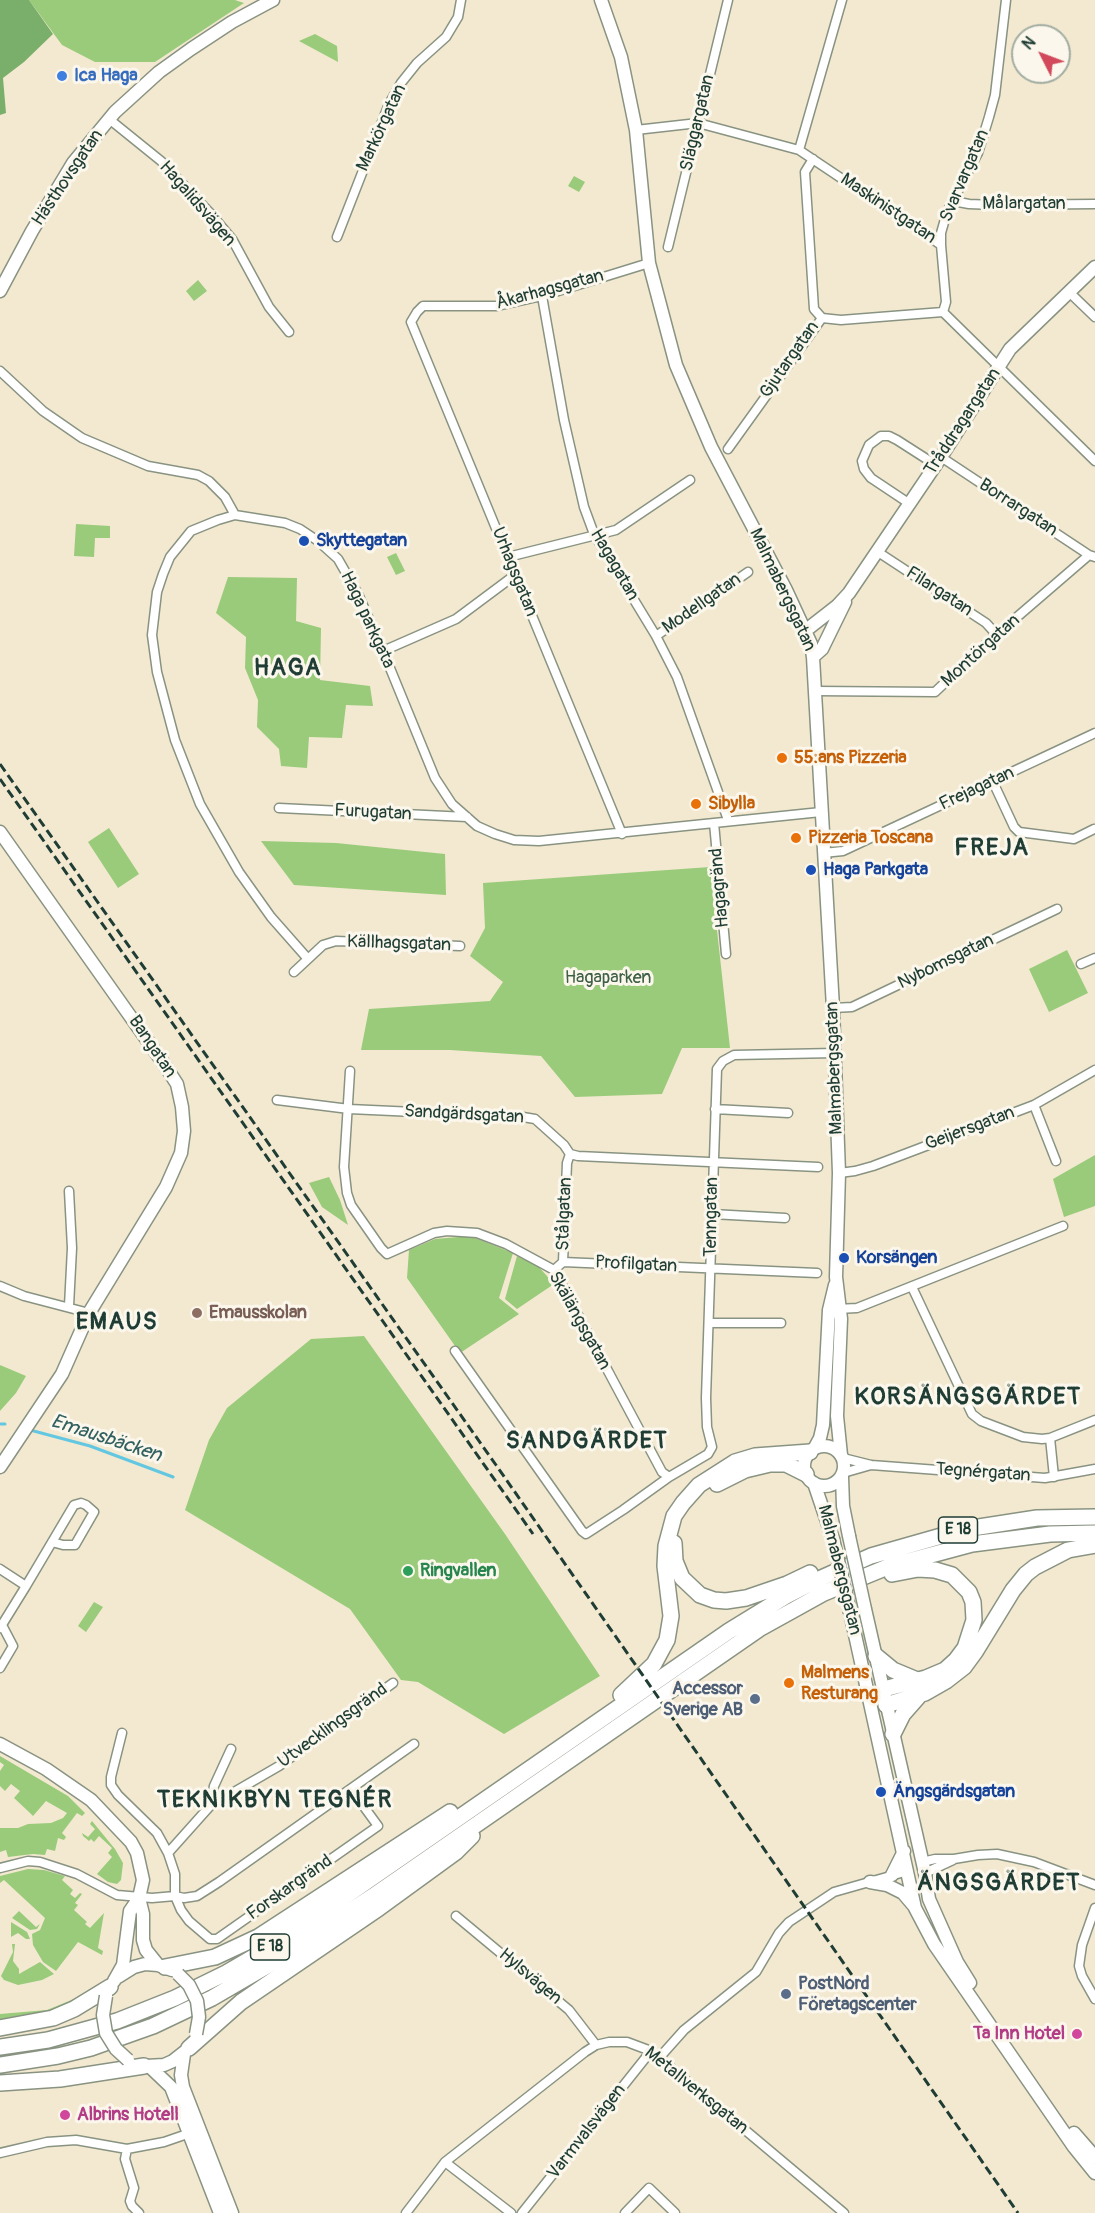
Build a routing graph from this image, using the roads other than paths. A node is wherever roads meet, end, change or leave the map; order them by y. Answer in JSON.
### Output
{"nodes":[{"id":1,"x":273,"y":0,"type":"edge"},
{"id":2,"x":461,"y":0,"type":"edge"},
{"id":3,"x":601,"y":0,"type":"edge"},
{"id":4,"x":728,"y":0,"type":"edge"},
{"id":5,"x":842,"y":0,"type":"edge"},
{"id":6,"x":1006,"y":0,"type":"edge"},
{"id":7,"x":109,"y":119,"type":"junction"},
{"id":8,"x":698,"y":123,"type":"junction"},
{"id":9,"x":636,"y":130,"type":"junction"},
{"id":10,"x":799,"y":150,"type":"junction"},
{"id":11,"x":813,"y":159,"type":"junction"},
{"id":12,"x":953,"y":201,"type":"junction"},
{"id":13,"x":1095,"y":204,"type":"edge"},
{"id":14,"x":337,"y":237,"type":"dead end"},
{"id":15,"x":941,"y":244,"type":"junction"},
{"id":16,"x":669,"y":247,"type":"dead end"},
{"id":17,"x":649,"y":263,"type":"junction"},
{"id":18,"x":1095,"y":267,"type":"edge"},
{"id":19,"x":0,"y":291,"type":"edge"},
{"id":20,"x":1069,"y":292,"type":"junction"},
{"id":21,"x":542,"y":296,"type":"junction"},
{"id":22,"x":417,"y":312,"type":"joint"},
{"id":23,"x":944,"y":312,"type":"junction"},
{"id":24,"x":1095,"y":317,"type":"edge"},
{"id":25,"x":822,"y":318,"type":"junction"},
{"id":26,"x":289,"y":332,"type":"dead end"},
{"id":27,"x":998,"y":366,"type":"junction"},
{"id":28,"x":0,"y":371,"type":"edge"},
{"id":29,"x":728,"y":449,"type":"dead end"},
{"id":30,"x":938,"y":461,"type":"junction"},
{"id":31,"x":1095,"y":461,"type":"edge"},
{"id":32,"x":690,"y":480,"type":"dead end"},
{"id":33,"x":910,"y":504,"type":"junction"},
{"id":34,"x":235,"y":515,"type":"junction"},
{"id":35,"x":594,"y":534,"type":"junction"},
{"id":36,"x":878,"y":552,"type":"junction"},
{"id":37,"x":1092,"y":556,"type":"edge"},
{"id":38,"x":508,"y":557,"type":"junction"},
{"id":39,"x":748,"y":572,"type":"dead end"},
{"id":40,"x":515,"y":575,"type":"junction"},
{"id":41,"x":849,"y":593,"type":"junction"},
{"id":42,"x":805,"y":631,"type":"junction"},
{"id":43,"x":998,"y":635,"type":"junction"},
{"id":44,"x":656,"y":636,"type":"junction"},
{"id":45,"x":383,"y":651,"type":"junction"},
{"id":46,"x":813,"y":657,"type":"junction"},
{"id":47,"x":816,"y":691,"type":"junction"},
{"id":48,"x":1095,"y":733,"type":"edge"},
{"id":49,"x":993,"y":782,"type":"junction"},
{"id":50,"x":279,"y":808,"type":"dead end"},
{"id":51,"x":821,"y":812,"type":"junction"},
{"id":52,"x":466,"y":818,"type":"junction"},
{"id":53,"x":728,"y":820,"type":"junction"},
{"id":54,"x":714,"y":823,"type":"junction"},
{"id":55,"x":1094,"y":829,"type":"edge"},
{"id":56,"x":0,"y":832,"type":"edge"},
{"id":57,"x":622,"y":834,"type":"junction"},
{"id":58,"x":823,"y":853,"type":"junction"},
{"id":59,"x":1057,"y":909,"type":"dead end"},
{"id":60,"x":460,"y":946,"type":"dead end"},
{"id":61,"x":726,"y":954,"type":"dead end"},
{"id":62,"x":1095,"y":958,"type":"edge"},
{"id":63,"x":308,"y":959,"type":"junction"},
{"id":64,"x":1081,"y":964,"type":"dead end"},
{"id":65,"x":294,"y":972,"type":"dead end"},
{"id":66,"x":833,"y":1008,"type":"junction"},
{"id":67,"x":835,"y":1053,"type":"junction"},
{"id":68,"x":1095,"y":1070,"type":"edge"},
{"id":69,"x":350,"y":1071,"type":"dead end"},
{"id":70,"x":277,"y":1100,"type":"dead end"},
{"id":71,"x":1034,"y":1105,"type":"junction"},
{"id":72,"x":349,"y":1108,"type":"junction"},
{"id":73,"x":715,"y":1109,"type":"junction"},
{"id":74,"x":788,"y":1113,"type":"dead end"},
{"id":75,"x":570,"y":1154,"type":"junction"},
{"id":76,"x":1056,"y":1161,"type":"dead end"},
{"id":77,"x":713,"y":1162,"type":"junction"},
{"id":78,"x":818,"y":1167,"type":"dead end"},
{"id":79,"x":839,"y":1173,"type":"junction"},
{"id":80,"x":69,"y":1191,"type":"dead end"},
{"id":81,"x":712,"y":1214,"type":"junction"},
{"id":82,"x":785,"y":1218,"type":"dead end"},
{"id":83,"x":1063,"y":1226,"type":"dead end"},
{"id":84,"x":563,"y":1262,"type":"junction"},
{"id":85,"x":554,"y":1269,"type":"junction"},
{"id":86,"x":711,"y":1269,"type":"junction"},
{"id":87,"x":817,"y":1273,"type":"dead end"},
{"id":88,"x":0,"y":1286,"type":"edge"},
{"id":89,"x":912,"y":1287,"type":"junction"},
{"id":90,"x":69,"y":1306,"type":"junction"},
{"id":91,"x":835,"y":1309,"type":"junction"},
{"id":92,"x":89,"y":1313,"type":"junction"},
{"id":93,"x":710,"y":1323,"type":"junction"},
{"id":94,"x":781,"y":1323,"type":"dead end"},
{"id":95,"x":455,"y":1351,"type":"dead end"},
{"id":96,"x":1095,"y":1420,"type":"edge"},
{"id":97,"x":1050,"y":1438,"type":"junction"},
{"id":98,"x":812,"y":1451,"type":"junction"},
{"id":99,"x":842,"y":1456,"type":"junction"},
{"id":100,"x":871,"y":1465,"type":"junction"},
{"id":101,"x":0,"y":1467,"type":"edge"},
{"id":102,"x":1095,"y":1469,"type":"edge"},
{"id":103,"x":842,"y":1475,"type":"junction"},
{"id":104,"x":669,"y":1477,"type":"junction"},
{"id":105,"x":1054,"y":1478,"type":"junction"},
{"id":106,"x":810,"y":1479,"type":"junction"},
{"id":107,"x":1095,"y":1517,"type":"edge"},
{"id":108,"x":1095,"y":1533,"type":"edge"},
{"id":109,"x":52,"y":1542,"type":"junction"},
{"id":110,"x":1095,"y":1545,"type":"edge"},
{"id":111,"x":0,"y":1569,"type":"edge"},
{"id":112,"x":875,"y":1571,"type":"junction"},
{"id":113,"x":829,"y":1575,"type":"junction"},
{"id":114,"x":26,"y":1586,"type":"junction"},
{"id":115,"x":1,"y":1627,"type":"edge"},
{"id":116,"x":876,"y":1656,"type":"junction"},
{"id":117,"x":0,"y":1668,"type":"edge"},
{"id":118,"x":393,"y":1683,"type":"dead end"},
{"id":119,"x":918,"y":1688,"type":"junction"},
{"id":120,"x":878,"y":1699,"type":"junction"},
{"id":121,"x":607,"y":1714,"type":"junction"},
{"id":122,"x":122,"y":1733,"type":"dead end"},
{"id":123,"x":893,"y":1734,"type":"junction"},
{"id":124,"x":0,"y":1744,"type":"edge"},
{"id":125,"x":414,"y":1744,"type":"dead end"},
{"id":126,"x":231,"y":1749,"type":"dead end"},
{"id":127,"x":509,"y":1783,"type":"junction"},
{"id":128,"x":351,"y":1789,"type":"junction"},
{"id":129,"x":508,"y":1802,"type":"junction"},
{"id":130,"x":210,"y":1806,"type":"junction"},
{"id":131,"x":904,"y":1851,"type":"junction"},
{"id":132,"x":168,"y":1853,"type":"junction"},
{"id":133,"x":0,"y":1867,"type":"edge"},
{"id":134,"x":924,"y":1868,"type":"junction"},
{"id":135,"x":908,"y":1871,"type":"junction"},
{"id":136,"x":892,"y":1875,"type":"junction"},
{"id":137,"x":870,"y":1882,"type":"junction"},
{"id":138,"x":1095,"y":1885,"type":"edge"},
{"id":139,"x":175,"y":1896,"type":"junction"},
{"id":140,"x":139,"y":1898,"type":"junction"},
{"id":141,"x":915,"y":1908,"type":"junction"},
{"id":142,"x":1095,"y":1908,"type":"edge"},
{"id":143,"x":456,"y":1916,"type":"dead end"},
{"id":144,"x":167,"y":1968,"type":"junction"},
{"id":145,"x":110,"y":1988,"type":"junction"},
{"id":146,"x":1095,"y":1999,"type":"edge"},
{"id":147,"x":0,"y":2028,"type":"edge"},
{"id":148,"x":596,"y":2045,"type":"junction"},
{"id":149,"x":0,"y":2047,"type":"edge"},
{"id":150,"x":186,"y":2051,"type":"junction"},
{"id":151,"x":651,"y":2051,"type":"junction"},
{"id":152,"x":659,"y":2058,"type":"junction"},
{"id":153,"x":0,"y":2065,"type":"edge"},
{"id":154,"x":147,"y":2066,"type":"junction"},
{"id":155,"x":0,"y":2083,"type":"edge"},
{"id":156,"x":193,"y":2132,"type":"junction"},
{"id":157,"x":127,"y":2149,"type":"junction"},
{"id":158,"x":0,"y":2153,"type":"edge"},
{"id":159,"x":1095,"y":2157,"type":"edge"},
{"id":160,"x":445,"y":2162,"type":"junction"},
{"id":161,"x":1095,"y":2173,"type":"edge"},
{"id":162,"x":139,"y":2213,"type":"edge"},
{"id":163,"x":220,"y":2213,"type":"edge"},
{"id":164,"x":232,"y":2213,"type":"edge"},
{"id":165,"x":406,"y":2213,"type":"edge"},
{"id":166,"x":511,"y":2213,"type":"edge"},
{"id":167,"x":522,"y":2213,"type":"edge"},
{"id":168,"x":625,"y":2213,"type":"edge"},
{"id":169,"x":675,"y":2213,"type":"edge"},
{"id":170,"x":844,"y":2213,"type":"edge"}],
"edges":[{"from":1,"to":7,"type":"main road","name":"Hästhovsgatan"},
{"from":2,"to":14,"type":"street","name":"Markörgatan"},
{"from":3,"to":9,"type":"main road","name":"Malmabergsgatan"},
{"from":4,"to":8,"type":"street","name":"Släggargatan"},
{"from":5,"to":10,"type":"street"},
{"from":6,"to":12,"type":"street","name":"Svarvargatan"},
{"from":7,"to":19,"type":"main road","name":"Hästhovsgatan"},
{"from":7,"to":26,"type":"street","name":"Hagalidsvägen"},
{"from":8,"to":9,"type":"street","name":"Maskinistgatan"},
{"from":8,"to":10,"type":"street","name":"Maskinistgatan"},
{"from":8,"to":16,"type":"street","name":"Släggargatan"},
{"from":9,"to":17,"type":"main road","name":"Malmabergsgatan"},
{"from":10,"to":11,"type":"street","name":"Maskinistgatan"},
{"from":11,"to":15,"type":"street","name":"Maskinistgatan"},
{"from":11,"to":25,"type":"street","name":"Gjutargatan"},
{"from":12,"to":13,"type":"street","name":"Målargatan"},
{"from":12,"to":15,"type":"street","name":"Svarvargatan"},
{"from":15,"to":23,"type":"street","name":"Maskinistgatan"},
{"from":17,"to":21,"type":"street","name":"Åkarhagsgatan"},
{"from":17,"to":42,"type":"main road","name":"Malmabergsgatan"},
{"from":18,"to":20,"type":"main road","name":"Tråddragargatan"},
{"from":20,"to":24,"type":"street"},
{"from":20,"to":27,"type":"main road","name":"Tråddragargatan"},
{"from":21,"to":22,"type":"street","name":"Åkarhagsgatan"},
{"from":21,"to":35,"type":"street","name":"Hagagatan"},
{"from":22,"to":38,"type":"street","name":"Urhagsgatan"},
{"from":23,"to":25,"type":"street"},
{"from":23,"to":27,"type":"street"},
{"from":25,"to":29,"type":"street","name":"Gjutargatan"},
{"from":27,"to":30,"type":"main road","name":"Tråddragargatan"},
{"from":27,"to":31,"type":"street"},
{"from":28,"to":34,"type":"street"},
{"from":30,"to":33,"type":"main road","name":"Tråddragargatan"},
{"from":30,"to":33,"type":"street","name":"Borrargatan"},
{"from":30,"to":37,"type":"street","name":"Borrargatan"},
{"from":32,"to":35,"type":"street"},
{"from":33,"to":36,"type":"main road","name":"Tråddragargatan"},
{"from":34,"to":45,"type":"street","name":"Haga parkgata"},
{"from":34,"to":63,"type":"street","name":"Haga parkgata"},
{"from":35,"to":38,"type":"street"},
{"from":35,"to":44,"type":"street","name":"Hagagatan"},
{"from":36,"to":41,"type":"main road","name":"Tråddragargatan"},
{"from":36,"to":43,"type":"street","name":"Filargatan"},
{"from":37,"to":43,"type":"street","name":"Montörgatan"},
{"from":38,"to":40,"type":"street","name":"Urhagsgatan"},
{"from":39,"to":44,"type":"street","name":"Modellgatan"},
{"from":40,"to":45,"type":"street"},
{"from":40,"to":57,"type":"street","name":"Urhagsgatan"},
{"from":41,"to":42,"type":"main road","name":"Tråddragargatan"},
{"from":41,"to":46,"type":"main road","name":"Tråddragargatan"},
{"from":42,"to":46,"type":"main road","name":"Malmabergsgatan"},
{"from":43,"to":47,"type":"street","name":"Montörgatan"},
{"from":44,"to":53,"type":"street","name":"Hagagatan"},
{"from":45,"to":52,"type":"street","name":"Haga parkgata"},
{"from":46,"to":47,"type":"main road","name":"Malmabergsgatan"},
{"from":47,"to":51,"type":"main road","name":"Malmabergsgatan"},
{"from":48,"to":49,"type":"street","name":"Frejagatan"},
{"from":49,"to":55,"type":"street"},
{"from":49,"to":58,"type":"street","name":"Frejagatan"},
{"from":50,"to":52,"type":"street","name":"Furugatan"},
{"from":51,"to":53,"type":"street","name":"Haga parkgata"},
{"from":51,"to":58,"type":"main road","name":"Malmabergsgatan"},
{"from":52,"to":57,"type":"street","name":"Haga parkgata"},
{"from":53,"to":54,"type":"street","name":"Haga parkgata"},
{"from":54,"to":57,"type":"street","name":"Haga parkgata"},
{"from":54,"to":61,"type":"street","name":"Hagagränd"},
{"from":56,"to":92,"type":"main road","name":"Bangatan"},
{"from":58,"to":66,"type":"main road","name":"Malmabergsgatan"},
{"from":59,"to":66,"type":"street","name":"Nybomsgatan"},
{"from":60,"to":63,"type":"street","name":"Källhagsgatan"},
{"from":62,"to":64,"type":"street"},
{"from":63,"to":65,"type":"street"},
{"from":66,"to":67,"type":"main road","name":"Malmabergsgatan"},
{"from":67,"to":73,"type":"street","name":"Tenngatan"},
{"from":67,"to":79,"type":"main road","name":"Malmabergsgatan"},
{"from":68,"to":71,"type":"street","name":"Geijersgatan"},
{"from":69,"to":72,"type":"street","name":"Skälängsgatan"},
{"from":70,"to":72,"type":"street","name":"Sandgärdsgatan"},
{"from":71,"to":76,"type":"street"},
{"from":71,"to":79,"type":"street","name":"Geijersgatan"},
{"from":72,"to":75,"type":"street","name":"Sandgärdsgatan"},
{"from":72,"to":85,"type":"street","name":"Skälängsgatan"},
{"from":73,"to":74,"type":"street"},
{"from":73,"to":77,"type":"street","name":"Tenngatan"},
{"from":75,"to":77,"type":"street"},
{"from":75,"to":84,"type":"street","name":"Stålgatan"},
{"from":77,"to":78,"type":"street"},
{"from":77,"to":81,"type":"street","name":"Tenngatan"},
{"from":79,"to":91,"type":"main road","name":"Malmabergsgatan"},
{"from":80,"to":90,"type":"street"},
{"from":81,"to":82,"type":"street"},
{"from":81,"to":86,"type":"street","name":"Tenngatan"},
{"from":83,"to":89,"type":"street"},
{"from":84,"to":85,"type":"street","name":"Stålgatan"},
{"from":84,"to":86,"type":"street","name":"Profilgatan"},
{"from":85,"to":104,"type":"street","name":"Skälängsgatan"},
{"from":86,"to":87,"type":"street","name":"Profilgatan"},
{"from":86,"to":93,"type":"street","name":"Tenngatan"},
{"from":88,"to":90,"type":"street"},
{"from":89,"to":91,"type":"street"},
{"from":89,"to":97,"type":"street"},
{"from":90,"to":92,"type":"street"},
{"from":91,"to":98,"type":"main road","name":"Malmabergsgatan"},
{"from":91,"to":99,"type":"main road","name":"Malmabergsgatan"},
{"from":92,"to":101,"type":"main road","name":"Bangatan"},
{"from":93,"to":94,"type":"street"},
{"from":93,"to":104,"type":"street","name":"Tenngatan"},
{"from":95,"to":104,"type":"street"},
{"from":96,"to":97,"type":"street"},
{"from":97,"to":105,"type":"street"},
{"from":98,"to":99,"type":"main road"},
{"from":98,"to":106,"type":"main road"},
{"from":98,"to":121,"type":"highway","number":"E 18"},
{"from":99,"to":100,"type":"street","name":"Tegnérgatan"},
{"from":99,"to":103,"type":"main road"},
{"from":100,"to":103,"type":"street","name":"Tegnérgatan"},
{"from":100,"to":105,"type":"street","name":"Tegnérgatan"},
{"from":102,"to":105,"type":"street","name":"Tegnérgatan"},
{"from":103,"to":106,"type":"main road"},
{"from":103,"to":116,"type":"main road","name":"Malmabergsgatan","bridge":true},
{"from":106,"to":113,"type":"highway","number":"E 18"},
{"from":106,"to":120,"type":"main road","name":"Malmabergsgatan","bridge":true},
{"from":107,"to":113,"type":"highway","number":"E 18"},
{"from":108,"to":112,"type":"highway","number":"E 18"},
{"from":109,"to":109,"type":"street"},
{"from":109,"to":114,"type":"street"},
{"from":110,"to":119,"type":"highway","number":"E 18"},
{"from":111,"to":114,"type":"street"},
{"from":112,"to":119,"type":"highway","number":"E 18"},
{"from":112,"to":129,"type":"highway","number":"E 18"},
{"from":113,"to":121,"type":"highway","number":"E 18"},
{"from":114,"to":115,"type":"street"},
{"from":115,"to":117,"type":"street"},
{"from":116,"to":119,"type":"highway"},
{"from":116,"to":120,"type":"main road","name":"Malmabergsgatan"},
{"from":118,"to":130,"type":"street","name":"Utvecklingsgränd"},
{"from":119,"to":120,"type":"highway","number":"E 18"},
{"from":119,"to":123,"type":"highway"},
{"from":120,"to":123,"type":"main road","name":"Malmabergsgatan"},
{"from":120,"to":131,"type":"main road","name":"Malmabergsgatan"},
{"from":121,"to":127,"type":"highway","number":"E 18"},
{"from":122,"to":132,"type":"street"},
{"from":123,"to":134,"type":"main road","name":"Malmabergsgatan"},
{"from":124,"to":140,"type":"main road"},
{"from":125,"to":128,"type":"street"},
{"from":126,"to":130,"type":"street","name":"Utvecklingsgränd"},
{"from":127,"to":144,"type":"highway","number":"E 18"},
{"from":127,"to":149,"type":"highway","number":"E 18"},
{"from":128,"to":139,"type":"street"},
{"from":128,"to":139,"type":"street","name":"Forskargränd"},
{"from":129,"to":150,"type":"highway","number":"E 18"},
{"from":129,"to":153,"type":"highway","number":"E 18"},
{"from":130,"to":132,"type":"street","name":"Utvecklingsgränd"},
{"from":131,"to":135,"type":"main road","name":"Malmabergsgatan"},
{"from":131,"to":136,"type":"main road"},
{"from":132,"to":139,"type":"street"},
{"from":133,"to":140,"type":"street"},
{"from":134,"to":135,"type":"main road"},
{"from":134,"to":138,"type":"street"},
{"from":134,"to":159,"type":"main road","name":"Malmabergsgatan"},
{"from":135,"to":136,"type":"street"},
{"from":135,"to":141,"type":"main road","name":"Malmabergsgatan"},
{"from":136,"to":137,"type":"street"},
{"from":137,"to":141,"type":"main road"},
{"from":137,"to":152,"type":"street"},
{"from":139,"to":140,"type":"street"},
{"from":140,"to":144,"type":"main road"},
{"from":140,"to":145,"type":"main road"},
{"from":141,"to":161,"type":"main road","name":"Malmabergsgatan"},
{"from":142,"to":146,"type":"street"},
{"from":143,"to":148,"type":"street","name":"Hylsvägen"},
{"from":144,"to":145,"type":"main road","number":"E 18"},
{"from":144,"to":150,"type":"main road","bridge":true},
{"from":145,"to":147,"type":"highway","number":"E 18"},
{"from":145,"to":154,"type":"main road","bridge":true},
{"from":148,"to":151,"type":"street","name":"Metallverksgatan"},
{"from":148,"to":160,"type":"street"},
{"from":150,"to":154,"type":"main road","number":"E 18"},
{"from":150,"to":156,"type":"main road"},
{"from":151,"to":152,"type":"street","name":"Metallverksgatan"},
{"from":151,"to":167,"type":"street","name":"Varmvalsvägen"},
{"from":152,"to":170,"type":"street","name":"Metallverksgatan"},
{"from":154,"to":155,"type":"highway","number":"E 18"},
{"from":154,"to":156,"type":"main road"},
{"from":156,"to":157,"type":"street"},
{"from":156,"to":163,"type":"main road"},
{"from":156,"to":164,"type":"main road"},
{"from":157,"to":158,"type":"street"},
{"from":157,"to":162,"type":"street"},
{"from":160,"to":165,"type":"street"},
{"from":160,"to":166,"type":"street"},
{"from":168,"to":169,"type":"street"}]}
